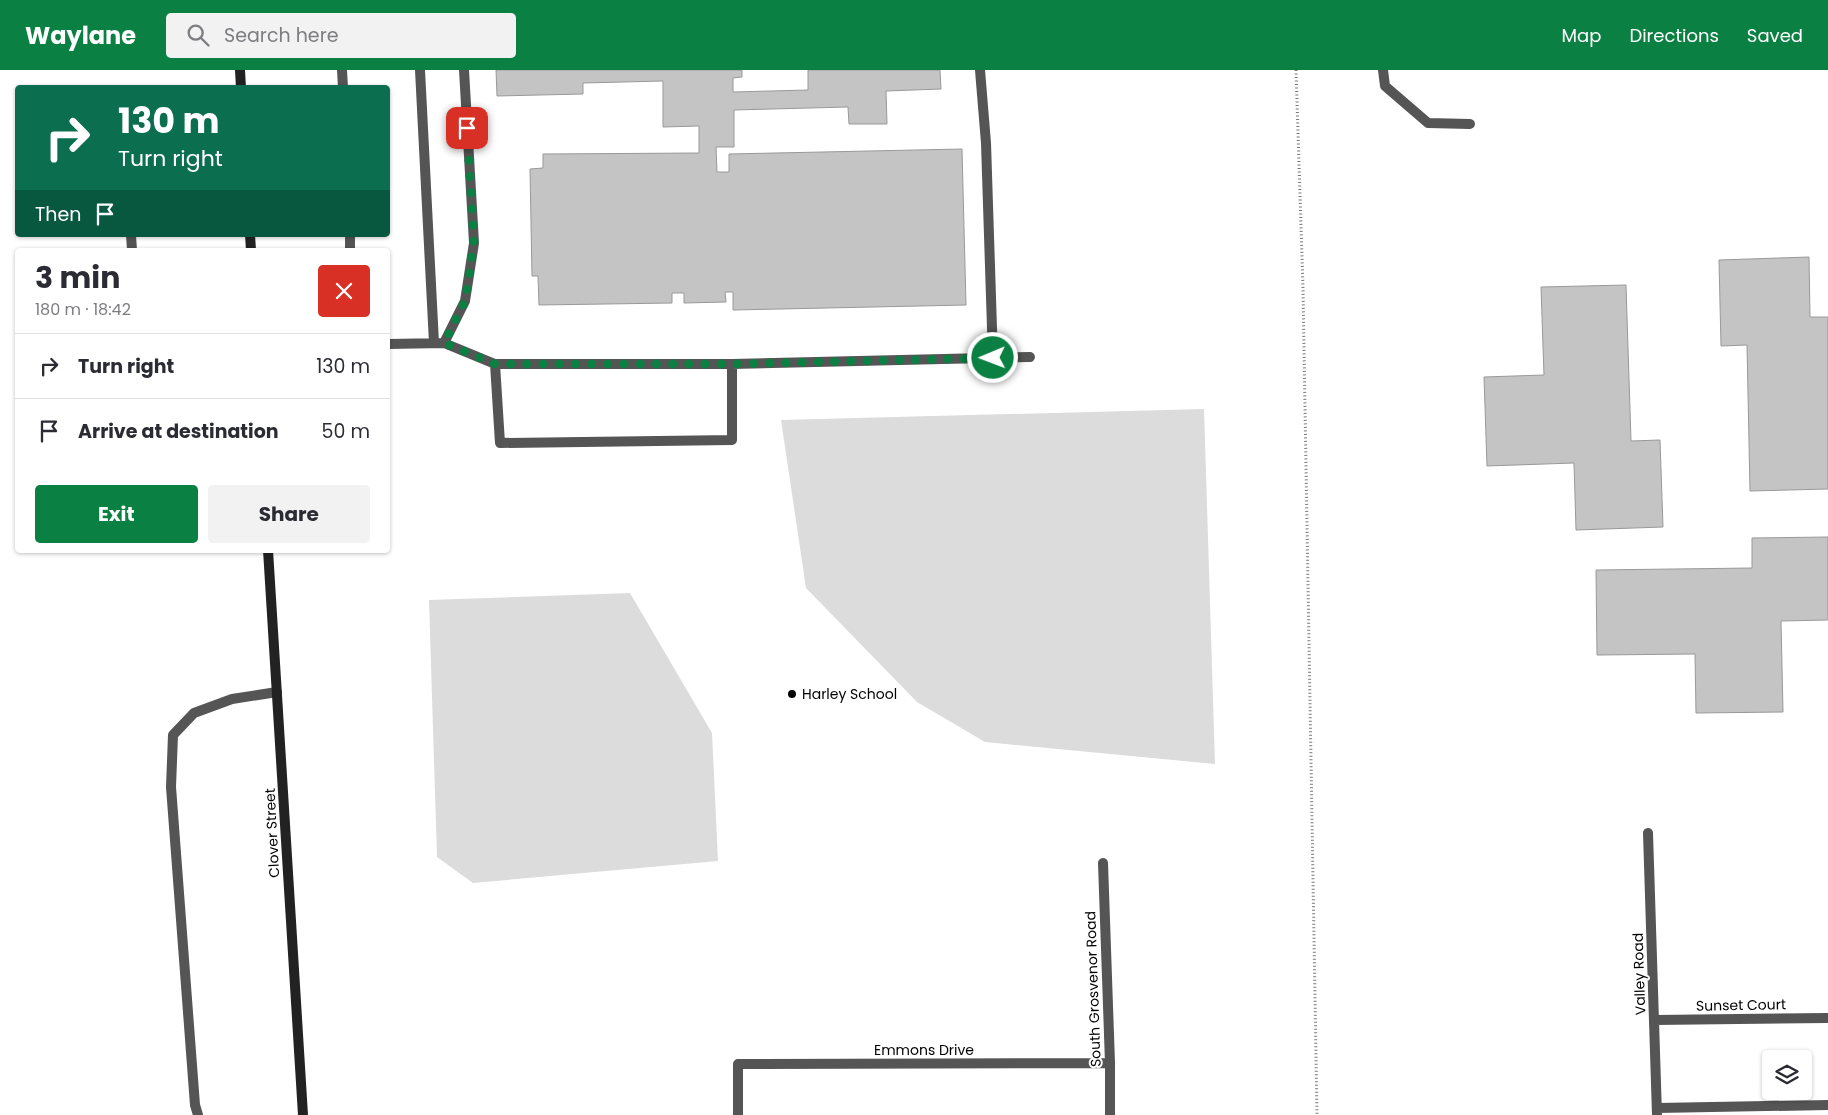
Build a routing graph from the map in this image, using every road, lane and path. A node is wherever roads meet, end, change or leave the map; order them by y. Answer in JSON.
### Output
{"nodes":[{"id":1,"x":240,"y":70,"type":"edge"},
{"id":2,"x":342,"y":70,"type":"edge"},
{"id":3,"x":420,"y":70,"type":"edge"},
{"id":4,"x":464,"y":70,"type":"edge"},
{"id":5,"x":980,"y":70,"type":"edge"},
{"id":6,"x":1296,"y":70,"type":"edge"},
{"id":7,"x":1383,"y":70,"type":"edge"},
{"id":8,"x":241,"y":85,"type":"edge"},
{"id":9,"x":342,"y":85,"type":"edge"},
{"id":10,"x":1470,"y":124,"type":"dead end"},
{"id":11,"x":439,"y":343,"type":"junction"},
{"id":12,"x":390,"y":344,"type":"edge"},
{"id":13,"x":1030,"y":357,"type":"dead end"},
{"id":14,"x":993,"y":358,"type":"junction"},
{"id":15,"x":495,"y":364,"type":"junction"},
{"id":16,"x":732,"y":364,"type":"junction"},
{"id":17,"x":268,"y":553,"type":"edge"},
{"id":18,"x":277,"y":692,"type":"junction"},
{"id":19,"x":1648,"y":833,"type":"dead end"},
{"id":20,"x":1103,"y":863,"type":"dead end"},
{"id":21,"x":1828,"y":1018,"type":"edge"},
{"id":22,"x":1654,"y":1020,"type":"junction"},
{"id":23,"x":1110,"y":1063,"type":"junction"},
{"id":24,"x":1828,"y":1106,"type":"edge"},
{"id":25,"x":1657,"y":1112,"type":"edge"},
{"id":26,"x":198,"y":1115,"type":"edge"},
{"id":27,"x":303,"y":1115,"type":"edge"},
{"id":28,"x":738,"y":1115,"type":"edge"},
{"id":29,"x":1110,"y":1115,"type":"edge"},
{"id":30,"x":1317,"y":1115,"type":"edge"}],
"edges":[{"from":1,"to":8,"type":"main road"},
{"from":2,"to":9,"type":"street"},
{"from":3,"to":11,"type":"street"},
{"from":4,"to":11,"type":"street"},
{"from":5,"to":14,"type":"street"},
{"from":6,"to":30,"type":"path"},
{"from":7,"to":10,"type":"street"},
{"from":11,"to":12,"type":"street"},
{"from":11,"to":15,"type":"street"},
{"from":13,"to":14,"type":"street"},
{"from":14,"to":16,"type":"street"},
{"from":15,"to":16,"type":"street"},
{"from":15,"to":16,"type":"street"},
{"from":17,"to":18,"type":"main road","name":"Clover Street"},
{"from":18,"to":26,"type":"street"},
{"from":18,"to":27,"type":"main road","name":"Clover Street"},
{"from":19,"to":22,"type":"street","name":"Valley Road"},
{"from":20,"to":23,"type":"street","name":"South Grosvenor Road"},
{"from":21,"to":22,"type":"street","name":"Sunset Court"},
{"from":22,"to":25,"type":"street","name":"Valley Road"},
{"from":23,"to":28,"type":"street","name":"Emmons Drive"},
{"from":23,"to":29,"type":"street","name":"South Grosvenor Road"},
{"from":24,"to":25,"type":"street"}]}
